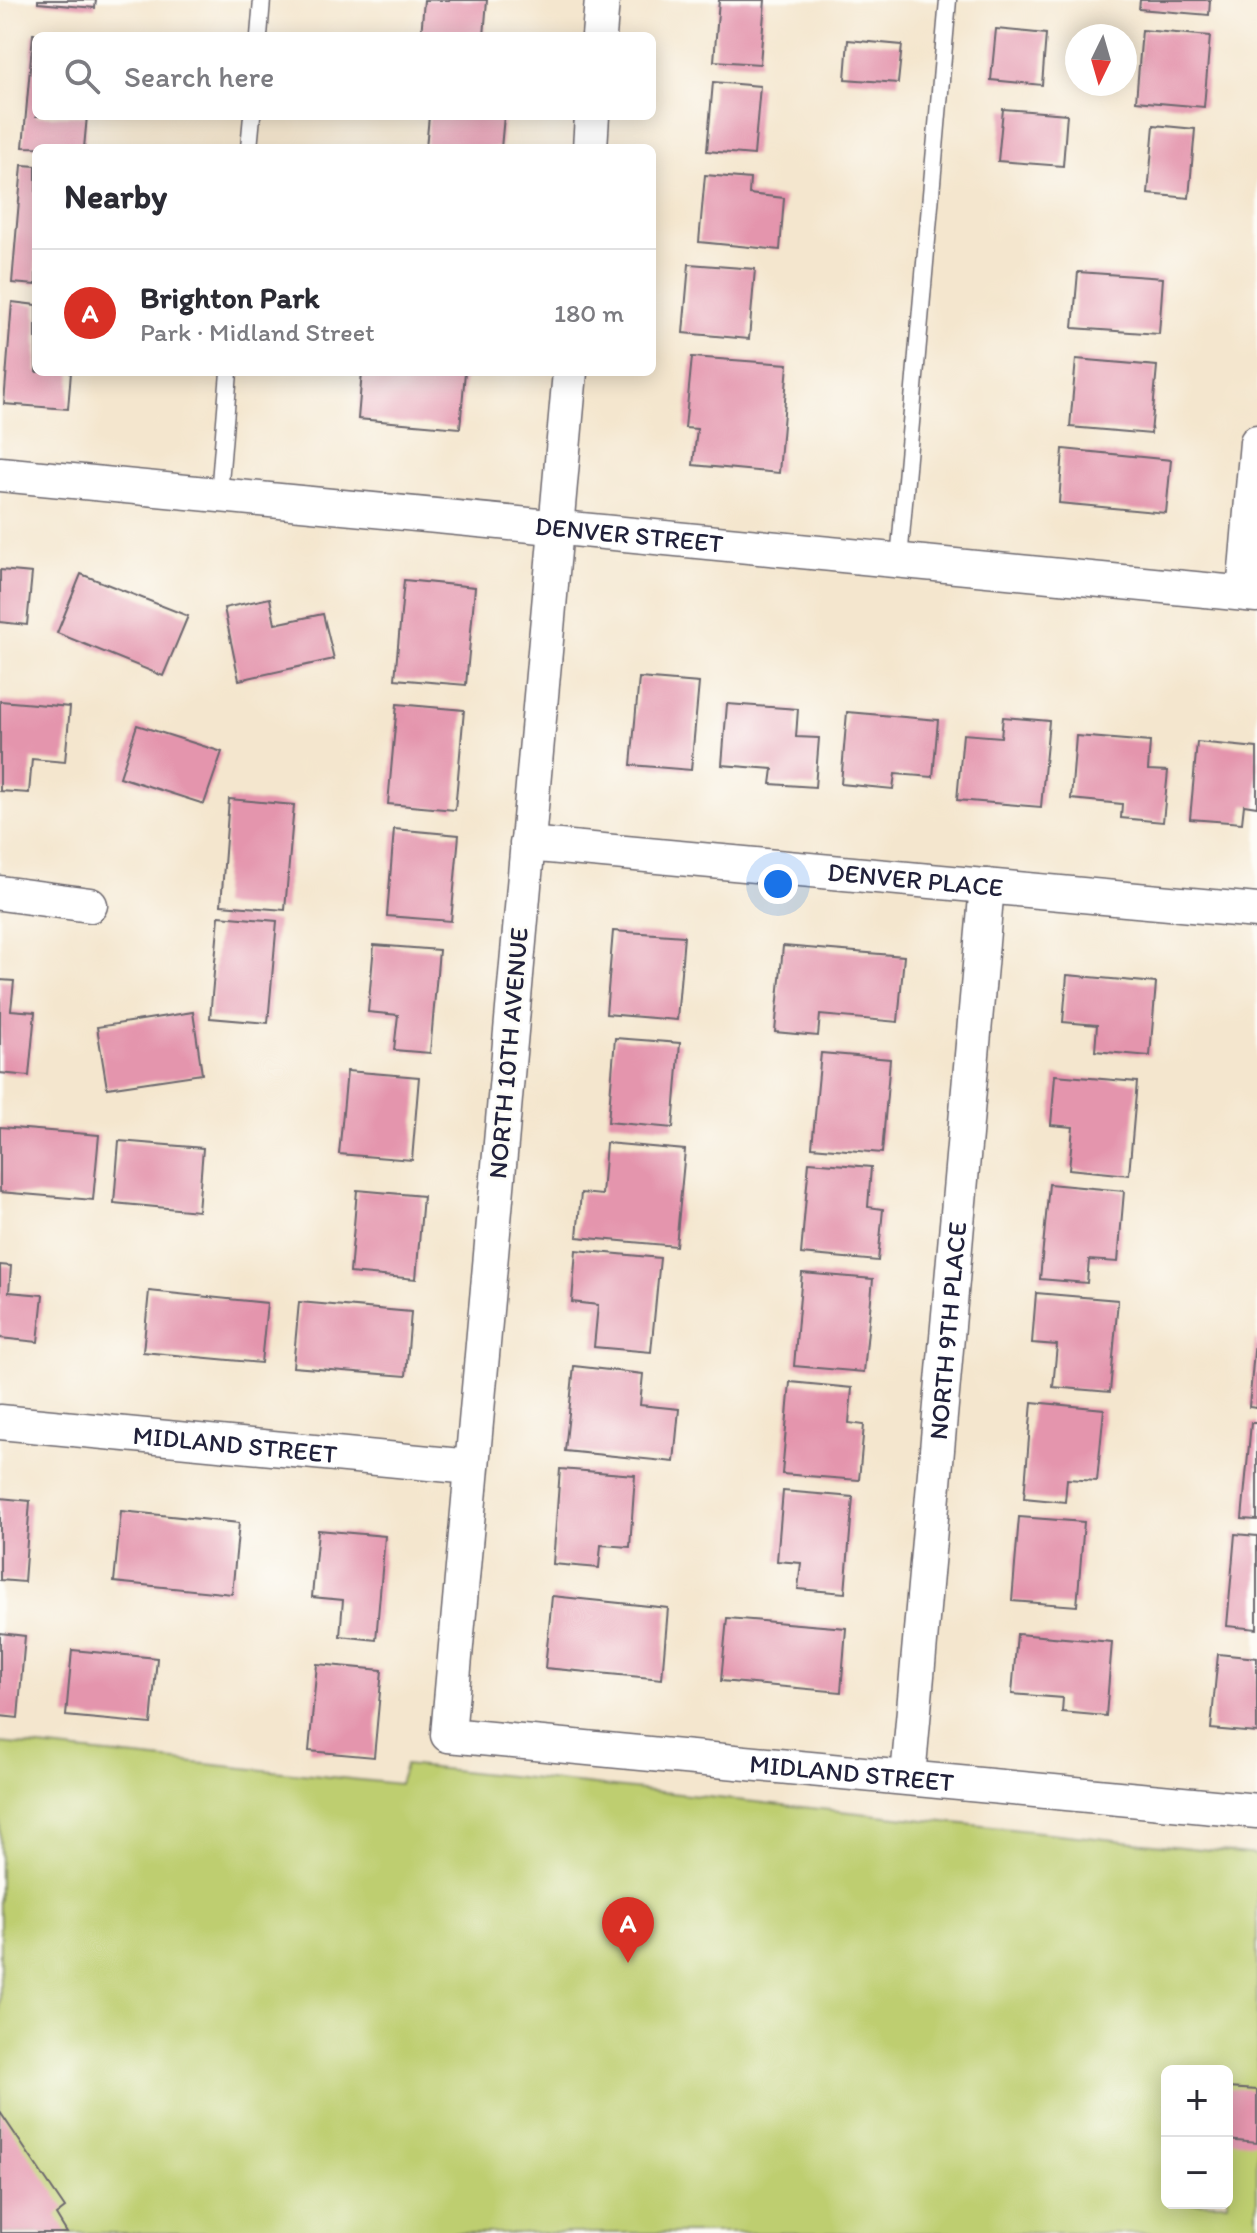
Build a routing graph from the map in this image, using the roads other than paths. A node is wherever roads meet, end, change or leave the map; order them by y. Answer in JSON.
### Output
{"nodes":[{"id":1,"x":262,"y":0,"type":"edge"},
{"id":2,"x":602,"y":0,"type":"edge"},
{"id":3,"x":948,"y":0,"type":"edge"},
{"id":4,"x":259,"y":32,"type":"edge"},
{"id":5,"x":599,"y":32,"type":"edge"},
{"id":6,"x":252,"y":120,"type":"edge"},
{"id":7,"x":592,"y":120,"type":"edge"},
{"id":8,"x":249,"y":144,"type":"edge"},
{"id":9,"x":590,"y":144,"type":"edge"},
{"id":10,"x":229,"y":376,"type":"edge"},
{"id":11,"x":570,"y":376,"type":"edge"},
{"id":12,"x":1257,"y":442,"type":"edge"},
{"id":13,"x":0,"y":474,"type":"edge"},
{"id":14,"x":219,"y":495,"type":"junction"},
{"id":15,"x":557,"y":527,"type":"junction"},
{"id":16,"x":899,"y":560,"type":"junction"},
{"id":17,"x":1250,"y":594,"type":"edge"},
{"id":18,"x":527,"y":844,"type":"junction"},
{"id":19,"x":987,"y":886,"type":"junction"},
{"id":20,"x":0,"y":893,"type":"edge"},
{"id":21,"x":90,"y":905,"type":"dead end"},
{"id":22,"x":1257,"y":911,"type":"edge"},
{"id":23,"x":0,"y":1422,"type":"edge"},
{"id":24,"x":471,"y":1467,"type":"junction"},
{"id":25,"x":448,"y":1735,"type":"joint"},
{"id":26,"x":908,"y":1777,"type":"junction"},
{"id":27,"x":1257,"y":1811,"type":"edge"}],
"edges":[{"from":1,"to":4,"type":"lane"},
{"from":2,"to":5,"type":"street"},
{"from":3,"to":16,"type":"lane"},
{"from":6,"to":8,"type":"lane"},
{"from":7,"to":9,"type":"street"},
{"from":10,"to":14,"type":"lane"},
{"from":11,"to":15,"type":"street","name":"NORTH 10TH AVENUE"},
{"from":12,"to":17,"type":"street"},
{"from":13,"to":14,"type":"street","name":"DENVER STREET"},
{"from":14,"to":15,"type":"street","name":"DENVER STREET"},
{"from":15,"to":16,"type":"street","name":"DENVER STREET"},
{"from":15,"to":18,"type":"street","name":"NORTH 10TH AVENUE"},
{"from":16,"to":17,"type":"street","name":"DENVER STREET"},
{"from":18,"to":19,"type":"street","name":"DENVER PLACE"},
{"from":18,"to":24,"type":"street","name":"NORTH 10TH AVENUE"},
{"from":19,"to":22,"type":"street","name":"DENVER PLACE"},
{"from":19,"to":26,"type":"street","name":"NORTH 9TH PLACE"},
{"from":20,"to":21,"type":"street"},
{"from":23,"to":24,"type":"street","name":"MIDLAND STREET"},
{"from":24,"to":25,"type":"street","name":"NORTH 10TH AVENUE"},
{"from":25,"to":26,"type":"street","name":"MIDLAND STREET"},
{"from":26,"to":27,"type":"street","name":"MIDLAND STREET"}]}
